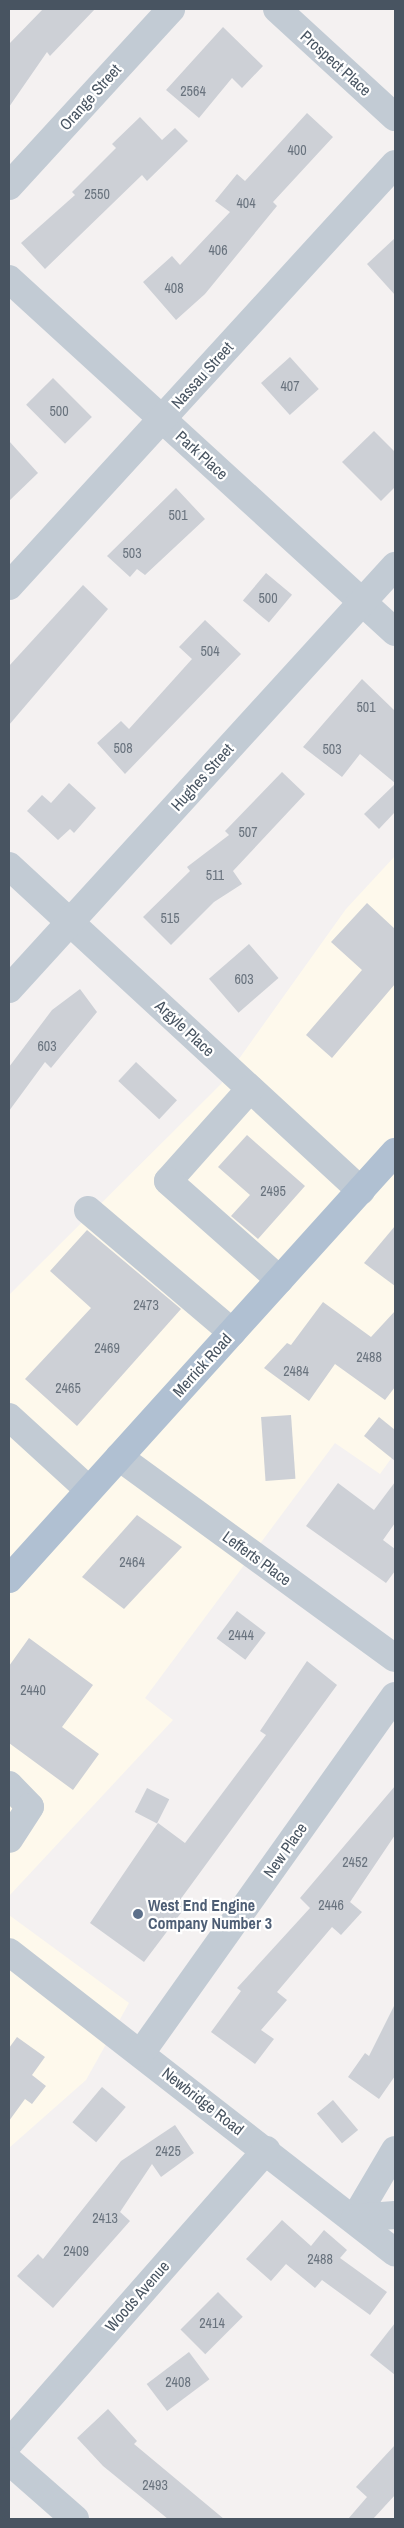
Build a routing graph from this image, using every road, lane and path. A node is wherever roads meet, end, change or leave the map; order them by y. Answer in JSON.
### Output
{"nodes":[{"id":1,"x":171,"y":9,"type":"edge"},
{"id":2,"x":277,"y":9,"type":"edge"},
{"id":3,"x":395,"y":116,"type":"edge"},
{"id":4,"x":395,"y":164,"type":"edge"},
{"id":5,"x":9,"y":186,"type":"edge"},
{"id":6,"x":9,"y":279,"type":"edge"},
{"id":7,"x":162,"y":419,"type":"junction"},
{"id":8,"x":395,"y":566,"type":"edge"},
{"id":9,"x":9,"y":586,"type":"edge"},
{"id":10,"x":362,"y":602,"type":"junction"},
{"id":11,"x":395,"y":632,"type":"edge"},
{"id":12,"x":9,"y":866,"type":"edge"},
{"id":13,"x":70,"y":922,"type":"junction"},
{"id":14,"x":9,"y":990,"type":"edge"},
{"id":15,"x":250,"y":1088,"type":"junction"},
{"id":16,"x":395,"y":1152,"type":"edge"},
{"id":17,"x":360,"y":1191,"type":"junction"},
{"id":18,"x":88,"y":1210,"type":"dead end"},
{"id":19,"x":280,"y":1280,"type":"junction"},
{"id":20,"x":232,"y":1332,"type":"junction"},
{"id":21,"x":9,"y":1417,"type":"edge"},
{"id":22,"x":119,"y":1457,"type":"junction"},
{"id":23,"x":89,"y":1490,"type":"junction"},
{"id":24,"x":9,"y":1578,"type":"edge"},
{"id":25,"x":395,"y":1658,"type":"edge"},
{"id":26,"x":395,"y":1696,"type":"edge"},
{"id":27,"x":9,"y":1784,"type":"edge"},
{"id":28,"x":9,"y":1839,"type":"edge"},
{"id":29,"x":9,"y":1952,"type":"edge"},
{"id":30,"x":141,"y":2054,"type":"junction"},
{"id":31,"x":266,"y":2150,"type":"junction"},
{"id":32,"x":395,"y":2150,"type":"edge"},
{"id":33,"x":395,"y":2215,"type":"edge"},
{"id":34,"x":355,"y":2218,"type":"junction"},
{"id":35,"x":395,"y":2253,"type":"edge"},
{"id":36,"x":9,"y":2443,"type":"edge"},
{"id":37,"x":9,"y":2461,"type":"edge"},
{"id":38,"x":75,"y":2519,"type":"edge"}],
"edges":[{"from":1,"to":5,"type":"street","name":"Orange Street"},
{"from":2,"to":3,"type":"street","name":"Prospect Place"},
{"from":4,"to":7,"type":"street","name":"Nassau Street"},
{"from":6,"to":7,"type":"street","name":"Park Place"},
{"from":7,"to":9,"type":"street","name":"Nassau Street"},
{"from":7,"to":10,"type":"street","name":"Park Place"},
{"from":8,"to":10,"type":"street","name":"Hughes Street"},
{"from":10,"to":11,"type":"street","name":"Park Place"},
{"from":10,"to":13,"type":"street","name":"Hughes Street"},
{"from":12,"to":13,"type":"street","name":"Argyle Place"},
{"from":13,"to":14,"type":"street","name":"Hughes Street"},
{"from":13,"to":15,"type":"street","name":"Argyle Place"},
{"from":15,"to":17,"type":"street","name":"Argyle Place"},
{"from":15,"to":19,"type":"street"},
{"from":16,"to":17,"type":"main road","name":"Merrick Road"},
{"from":17,"to":19,"type":"main road","name":"Merrick Road"},
{"from":18,"to":20,"type":"street"},
{"from":19,"to":20,"type":"main road","name":"Merrick Road"},
{"from":20,"to":22,"type":"main road","name":"Merrick Road"},
{"from":21,"to":23,"type":"street"},
{"from":22,"to":23,"type":"main road","name":"Merrick Road"},
{"from":22,"to":25,"type":"street","name":"Lefferts Place"},
{"from":23,"to":24,"type":"main road","name":"Merrick Road"},
{"from":26,"to":30,"type":"street","name":"New Place"},
{"from":27,"to":28,"type":"street"},
{"from":29,"to":30,"type":"street","name":"Newbridge Road"},
{"from":30,"to":31,"type":"street","name":"Newbridge Road"},
{"from":31,"to":34,"type":"street","name":"Newbridge Road"},
{"from":31,"to":36,"type":"street","name":"Woods Avenue"},
{"from":32,"to":34,"type":"street"},
{"from":33,"to":34,"type":"street"},
{"from":34,"to":35,"type":"street","name":"Newbridge Road"},
{"from":37,"to":38,"type":"street"}]}
